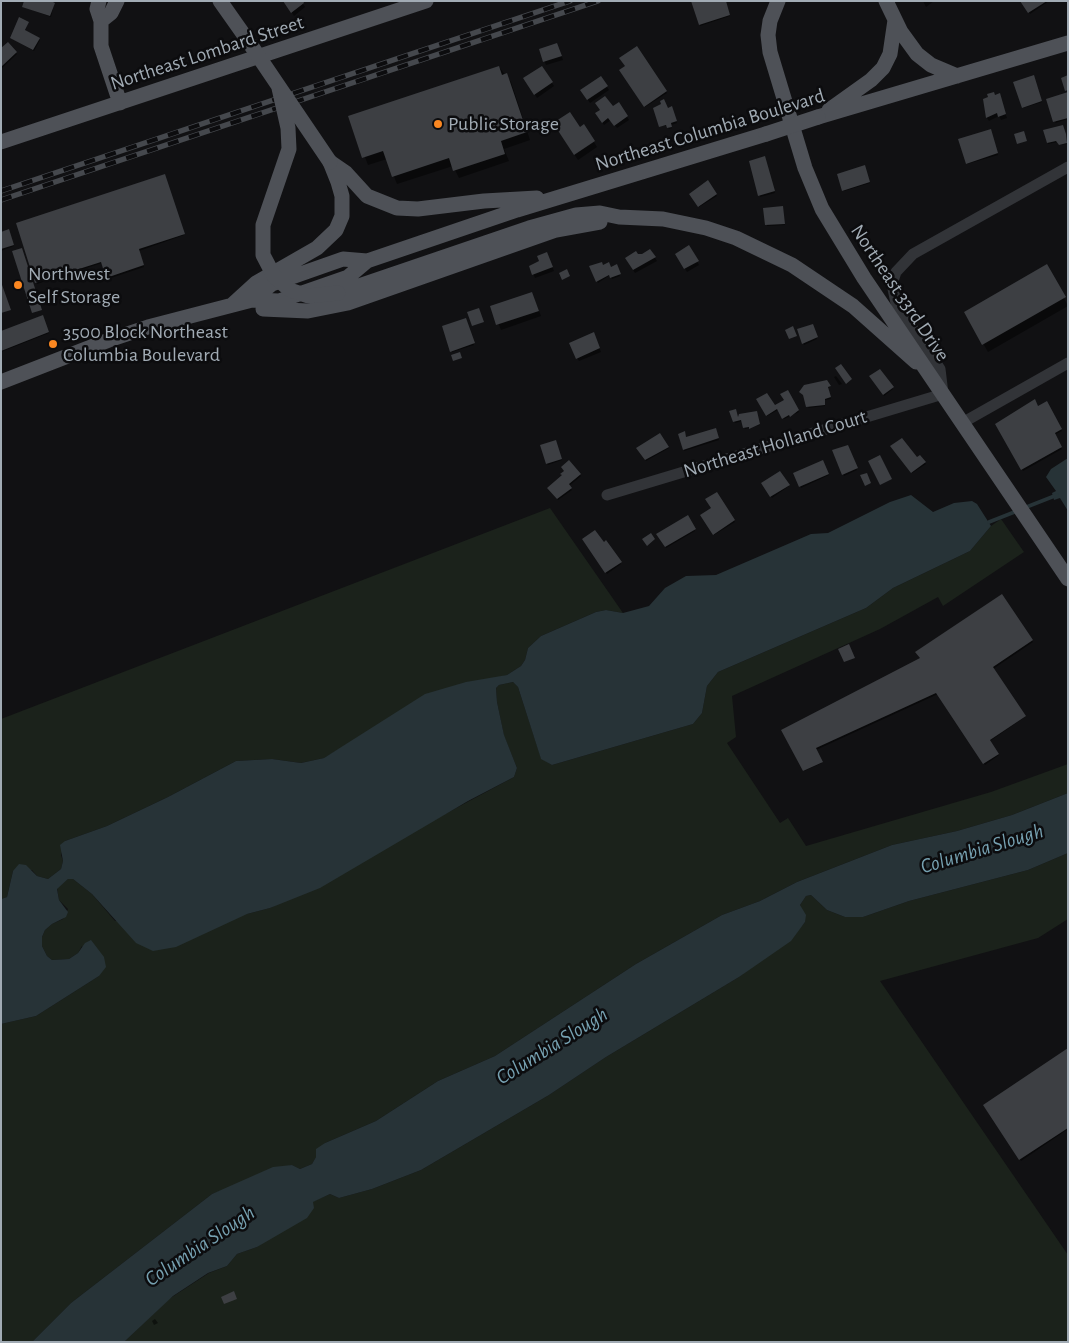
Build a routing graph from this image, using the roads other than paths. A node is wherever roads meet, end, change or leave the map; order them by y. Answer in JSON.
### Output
{"nodes":[{"id":1,"x":99,"y":1,"type":"edge"},
{"id":2,"x":117,"y":1,"type":"edge"},
{"id":3,"x":220,"y":1,"type":"edge"},
{"id":4,"x":426,"y":1,"type":"edge"},
{"id":5,"x":778,"y":1,"type":"edge"},
{"id":6,"x":886,"y":1,"type":"edge"},
{"id":7,"x":894,"y":20,"type":"junction"},
{"id":8,"x":101,"y":21,"type":"junction"},
{"id":9,"x":1068,"y":42,"type":"edge"},
{"id":10,"x":957,"y":76,"type":"junction"},
{"id":11,"x":279,"y":88,"type":"junction"},
{"id":12,"x":120,"y":103,"type":"junction"},
{"id":13,"x":818,"y":118,"type":"junction"},
{"id":14,"x":1,"y":142,"type":"edge"},
{"id":15,"x":330,"y":162,"type":"junction"},
{"id":16,"x":1068,"y":167,"type":"edge"},
{"id":17,"x":562,"y":196,"type":"junction"},
{"id":18,"x":619,"y":217,"type":"junction"},
{"id":19,"x":529,"y":228,"type":"junction"},
{"id":20,"x":231,"y":305,"type":"junction"},
{"id":21,"x":1068,"y":363,"type":"edge"},
{"id":22,"x":928,"y":372,"type":"junction"},
{"id":23,"x":1,"y":382,"type":"edge"},
{"id":24,"x":943,"y":394,"type":"junction"},
{"id":25,"x":962,"y":423,"type":"junction"},
{"id":26,"x":607,"y":495,"type":"dead end"},
{"id":27,"x":1068,"y":579,"type":"edge"}],
"edges":[{"from":1,"to":8,"type":"main road"},
{"from":2,"to":8,"type":"main road"},
{"from":3,"to":11,"type":"main road","bridge":true},
{"from":4,"to":12,"type":"main road","name":"Northeast Lombard Street"},
{"from":5,"to":22,"type":"main road","name":"Northeast 33rd Drive"},
{"from":6,"to":7,"type":"main road"},
{"from":7,"to":10,"type":"main road"},
{"from":7,"to":13,"type":"main road"},
{"from":8,"to":12,"type":"main road"},
{"from":9,"to":10,"type":"main road","name":"Northeast Columbia Boulevard"},
{"from":10,"to":13,"type":"main road","name":"Northeast Columbia Boulevard"},
{"from":11,"to":15,"type":"main road","bridge":true},
{"from":11,"to":19,"type":"main road","bridge":true},
{"from":12,"to":14,"type":"main road","name":"Northeast Lombard Street"},
{"from":13,"to":17,"type":"main road","name":"Northeast Columbia Boulevard","bridge":true},
{"from":15,"to":17,"type":"main road"},
{"from":15,"to":20,"type":"main road"},
{"from":16,"to":24,"type":"street"},
{"from":17,"to":19,"type":"main road"},
{"from":17,"to":20,"type":"main road","name":"Northeast Columbia Boulevard"},
{"from":18,"to":19,"type":"main road"},
{"from":18,"to":20,"type":"main road"},
{"from":18,"to":22,"type":"main road"},
{"from":20,"to":23,"type":"main road","name":"Northeast Columbia Boulevard"},
{"from":21,"to":25,"type":"street"},
{"from":22,"to":24,"type":"main road","name":"Northeast 33rd Drive"},
{"from":24,"to":25,"type":"main road","name":"Northeast 33rd Drive"},
{"from":24,"to":26,"type":"street","name":"Northeast Holland Court"},
{"from":25,"to":27,"type":"main road","name":"Northeast 33rd Drive"}]}
